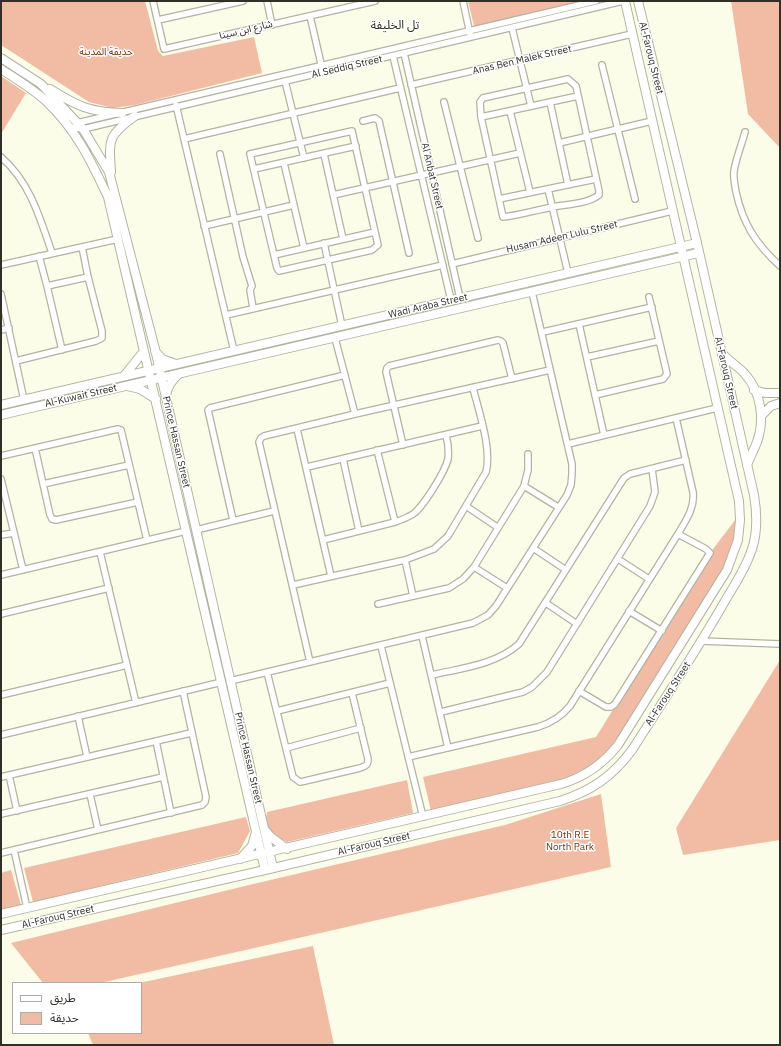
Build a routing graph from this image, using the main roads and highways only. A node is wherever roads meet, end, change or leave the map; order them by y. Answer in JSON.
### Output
{"nodes":[{"id":1,"x":624,"y":1,"type":"edge"},
{"id":2,"x":638,"y":1,"type":"edge"},
{"id":3,"x":1,"y":58,"type":"edge"},
{"id":4,"x":1,"y":69,"type":"edge"},
{"id":5,"x":656,"y":78,"type":"junction"},
{"id":6,"x":643,"y":82,"type":"junction"},
{"id":7,"x":41,"y":84,"type":"junction"},
{"id":8,"x":122,"y":113,"type":"road end"},
{"id":9,"x":135,"y":116,"type":"road end"},
{"id":10,"x":76,"y":128,"type":"junction"},
{"id":11,"x":111,"y":177,"type":"junction"},
{"id":12,"x":697,"y":243,"type":"junction"},
{"id":13,"x":680,"y":247,"type":"junction"},
{"id":14,"x":698,"y":253,"type":"junction"},
{"id":15,"x":682,"y":257,"type":"junction"},
{"id":16,"x":381,"y":317,"type":"junction"},
{"id":17,"x":383,"y":326,"type":"junction"},
{"id":18,"x":155,"y":349,"type":"junction"},
{"id":19,"x":144,"y":351,"type":"junction"},
{"id":20,"x":722,"y":353,"type":"junction"},
{"id":21,"x":176,"y":364,"type":"junction"},
{"id":22,"x":159,"y":368,"type":"junction"},
{"id":23,"x":149,"y":371,"type":"junction"},
{"id":24,"x":179,"y":374,"type":"junction"},
{"id":25,"x":124,"y":376,"type":"junction"},
{"id":26,"x":161,"y":378,"type":"junction"},
{"id":27,"x":151,"y":380,"type":"junction"},
{"id":28,"x":127,"y":386,"type":"junction"},
{"id":29,"x":754,"y":390,"type":"junction"},
{"id":30,"x":780,"y":393,"type":"edge"},
{"id":31,"x":166,"y":398,"type":"junction"},
{"id":32,"x":156,"y":399,"type":"junction"},
{"id":33,"x":780,"y":403,"type":"edge"},
{"id":34,"x":1,"y":405,"type":"edge"},
{"id":35,"x":1,"y":415,"type":"edge"},
{"id":36,"x":761,"y":416,"type":"junction"},
{"id":37,"x":747,"y":465,"type":"junction"},
{"id":38,"x":260,"y":829,"type":"junction"},
{"id":39,"x":287,"y":849,"type":"junction"},
{"id":40,"x":266,"y":853,"type":"junction"},
{"id":41,"x":240,"y":859,"type":"junction"},
{"id":42,"x":269,"y":869,"type":"junction"},
{"id":43,"x":1,"y":914,"type":"edge"},
{"id":44,"x":1,"y":930,"type":"edge"}],
"edges":[{"from":1,"to":6,"type":"main road","name":"Al-Farouq Street"},
{"from":2,"to":5,"type":"main road","name":"Al-Farouq Street"},
{"from":3,"to":7,"type":"main road","name":"Prince Hassan Street"},
{"from":4,"to":10,"type":"main road","name":"Prince Hassan Street"},
{"from":5,"to":6,"type":"main road"},
{"from":5,"to":12,"type":"main road","name":"Al-Farouq Street"},
{"from":6,"to":13,"type":"main road","name":"Al-Farouq Street"},
{"from":7,"to":8,"type":"main road"},
{"from":7,"to":10,"type":"main road","name":"Prince Hassan Street"},
{"from":9,"to":11,"type":"main road"},
{"from":10,"to":11,"type":"main road","name":"Prince Hassan Street"},
{"from":10,"to":19,"type":"main road","name":"Prince Hassan Street"},
{"from":11,"to":18,"type":"main road","name":"Prince Hassan Street"},
{"from":12,"to":13,"type":"main road","name":"Wadi Araba Street"},
{"from":12,"to":14,"type":"main road","name":"Al-Farouq Street"},
{"from":13,"to":15,"type":"main road","name":"Al-Farouq Street"},
{"from":13,"to":16,"type":"main road","name":"Wadi Araba Street"},
{"from":14,"to":15,"type":"main road","name":"Wadi Araba Street"},
{"from":14,"to":20,"type":"main road","name":"Al-Farouq Street"},
{"from":15,"to":17,"type":"main road","name":"Wadi Araba Street"},
{"from":15,"to":39,"type":"main road","name":"Al-Farouq Street"},
{"from":16,"to":17,"type":"main road"},
{"from":16,"to":21,"type":"main road","name":"Wadi Araba Street"},
{"from":17,"to":24,"type":"main road","name":"Wadi Araba Street"},
{"from":18,"to":21,"type":"main road"},
{"from":18,"to":22,"type":"main road","name":"Prince Hassan Street"},
{"from":19,"to":23,"type":"main road","name":"Prince Hassan Street"},
{"from":19,"to":25,"type":"main road"},
{"from":20,"to":29,"type":"main road"},
{"from":20,"to":37,"type":"main road","name":"Al-Farouq Street"},
{"from":21,"to":22,"type":"main road","name":"Wadi Araba Street"},
{"from":22,"to":23,"type":"main road","name":"Al-Kuwait Street"},
{"from":22,"to":26,"type":"main road","name":"Prince Hassan Street"},
{"from":23,"to":25,"type":"main road","name":"Al-Kuwait Street"},
{"from":23,"to":27,"type":"main road","name":"Prince Hassan Street"},
{"from":24,"to":26,"type":"main road","name":"Wadi Araba Street"},
{"from":24,"to":31,"type":"main road"},
{"from":25,"to":34,"type":"main road","name":"Al-Kuwait Street"},
{"from":26,"to":27,"type":"main road","name":"Al-Kuwait Street"},
{"from":26,"to":31,"type":"main road","name":"Prince Hassan Street"},
{"from":27,"to":28,"type":"main road","name":"Al-Kuwait Street"},
{"from":27,"to":32,"type":"main road","name":"Prince Hassan Street"},
{"from":28,"to":32,"type":"main road"},
{"from":28,"to":35,"type":"main road","name":"Al-Kuwait Street"},
{"from":29,"to":30,"type":"main road"},
{"from":29,"to":36,"type":"main road"},
{"from":31,"to":38,"type":"main road","name":"Prince Hassan Street"},
{"from":32,"to":38,"type":"main road","name":"Prince Hassan Street"},
{"from":33,"to":36,"type":"main road"},
{"from":36,"to":37,"type":"main road"},
{"from":37,"to":42,"type":"main road","name":"Al-Farouq Street"},
{"from":38,"to":39,"type":"main road"},
{"from":38,"to":40,"type":"main road","name":"Prince Hassan Street"},
{"from":38,"to":41,"type":"main road"},
{"from":39,"to":40,"type":"main road","name":"Al-Farouq Street"},
{"from":40,"to":41,"type":"main road","name":"Al-Farouq Street"},
{"from":40,"to":42,"type":"main road","name":"Prince Hassan Street"},
{"from":41,"to":43,"type":"main road","name":"Al-Farouq Street"},
{"from":42,"to":44,"type":"main road","name":"Al-Farouq Street"}]}
